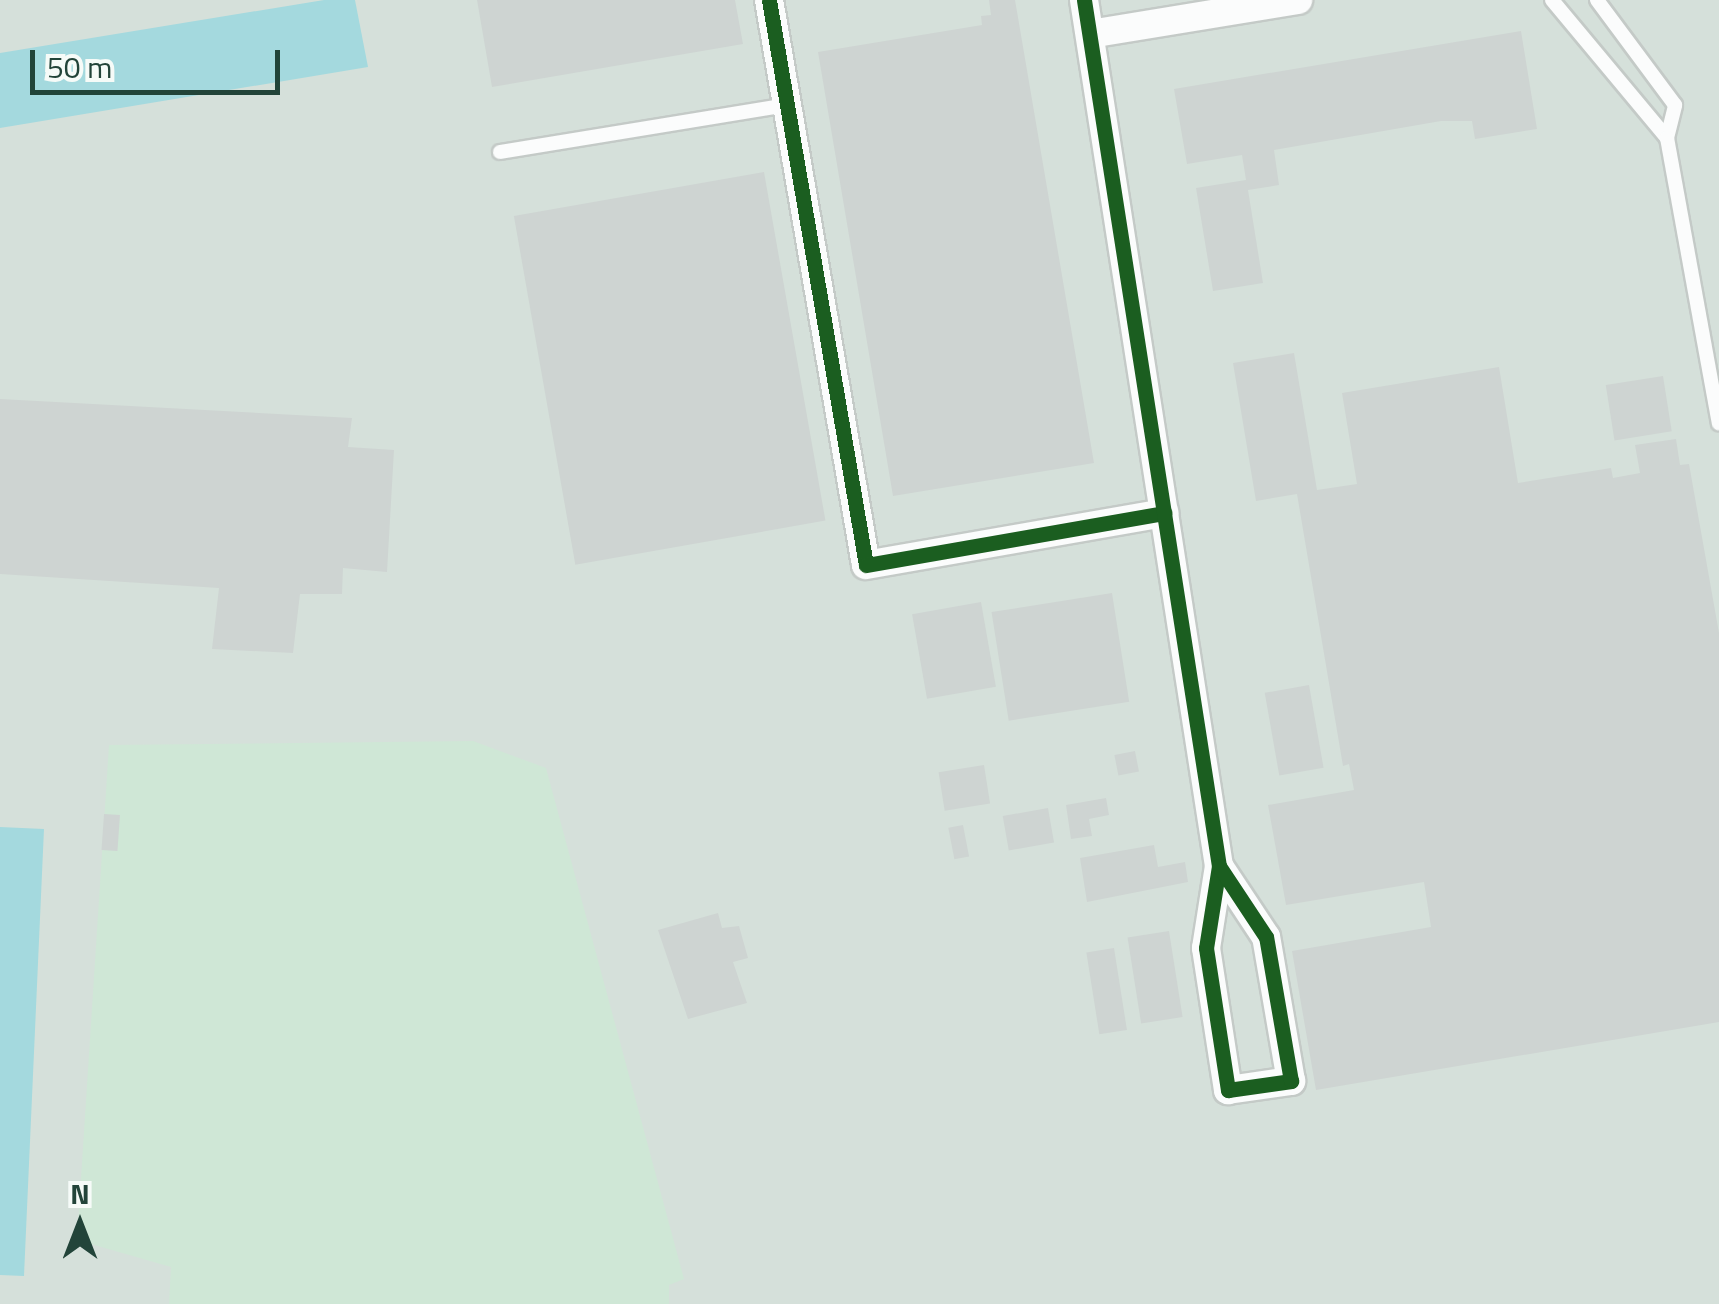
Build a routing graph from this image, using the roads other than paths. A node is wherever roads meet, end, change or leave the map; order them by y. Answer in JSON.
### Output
{"nodes":[{"id":1,"x":769,"y":0,"type":"edge"},
{"id":2,"x":1084,"y":0,"type":"edge"},
{"id":3,"x":1298,"y":0,"type":"edge"},
{"id":4,"x":1552,"y":0,"type":"edge"},
{"id":5,"x":1597,"y":0,"type":"edge"},
{"id":6,"x":1090,"y":34,"type":"junction"},
{"id":7,"x":787,"y":105,"type":"junction"},
{"id":8,"x":1667,"y":138,"type":"junction"},
{"id":9,"x":500,"y":152,"type":"dead end"},
{"id":10,"x":1719,"y":423,"type":"edge"},
{"id":11,"x":1164,"y":513,"type":"junction"},
{"id":12,"x":1218,"y":866,"type":"junction"}],
"edges":[{"from":1,"to":7,"type":"street"},
{"from":2,"to":6,"type":"street"},
{"from":3,"to":6,"type":"street"},
{"from":4,"to":8,"type":"lane"},
{"from":5,"to":8,"type":"lane"},
{"from":6,"to":11,"type":"street"},
{"from":7,"to":9,"type":"lane"},
{"from":7,"to":11,"type":"street"},
{"from":8,"to":10,"type":"lane"},
{"from":11,"to":12,"type":"street"},
{"from":12,"to":12,"type":"street"}]}
